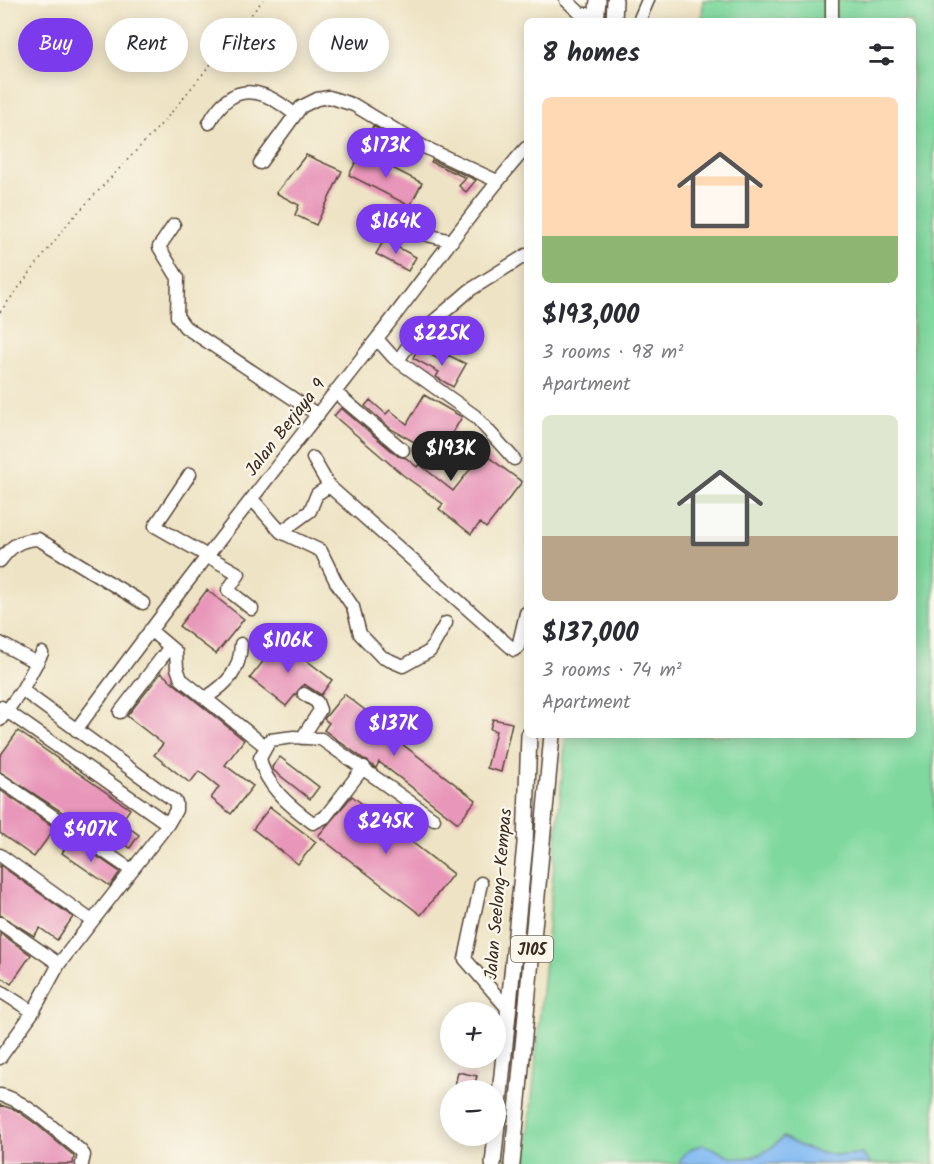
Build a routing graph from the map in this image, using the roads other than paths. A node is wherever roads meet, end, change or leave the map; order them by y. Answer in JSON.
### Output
{"nodes":[{"id":1,"x":566,"y":0,"type":"edge"},
{"id":2,"x":615,"y":0,"type":"edge"},
{"id":3,"x":648,"y":0,"type":"edge"},
{"id":4,"x":832,"y":0,"type":"edge"},
{"id":5,"x":597,"y":12,"type":"edge"},
{"id":6,"x":614,"y":18,"type":"edge"},
{"id":7,"x":640,"y":18,"type":"edge"},
{"id":8,"x":832,"y":18,"type":"edge"},
{"id":9,"x":294,"y":114,"type":"junction"},
{"id":10,"x":209,"y":123,"type":"dead end"},
{"id":11,"x":524,"y":150,"type":"edge"},
{"id":12,"x":260,"y":163,"type":"dead end"},
{"id":13,"x":497,"y":181,"type":"junction"},
{"id":14,"x":369,"y":221,"type":"dead end"},
{"id":15,"x":174,"y":225,"type":"dead end"},
{"id":16,"x":452,"y":241,"type":"junction"},
{"id":17,"x":524,"y":256,"type":"edge"},
{"id":18,"x":377,"y":339,"type":"junction"},
{"id":19,"x":394,"y":358,"type":"junction"},
{"id":20,"x":335,"y":392,"type":"junction"},
{"id":21,"x":318,"y":415,"type":"junction"},
{"id":22,"x":403,"y":450,"type":"dead end"},
{"id":23,"x":313,"y":458,"type":"dead end"},
{"id":24,"x":514,"y":459,"type":"dead end"},
{"id":25,"x":190,"y":474,"type":"dead end"},
{"id":26,"x":329,"y":486,"type":"junction"},
{"id":27,"x":252,"y":499,"type":"junction"},
{"id":28,"x":280,"y":532,"type":"junction"},
{"id":29,"x":207,"y":554,"type":"junction"},
{"id":30,"x":0,"y":561,"type":"edge"},
{"id":31,"x":143,"y":603,"type":"dead end"},
{"id":32,"x":252,"y":609,"type":"dead end"},
{"id":33,"x":524,"y":621,"type":"edge"},
{"id":34,"x":446,"y":623,"type":"dead end"},
{"id":35,"x":150,"y":630,"type":"junction"},
{"id":36,"x":0,"y":643,"type":"edge"},
{"id":37,"x":241,"y":644,"type":"dead end"},
{"id":38,"x":170,"y":647,"type":"junction"},
{"id":39,"x":22,"y":690,"type":"junction"},
{"id":40,"x":304,"y":694,"type":"dead end"},
{"id":41,"x":207,"y":697,"type":"junction"},
{"id":42,"x":120,"y":712,"type":"dead end"},
{"id":43,"x":2,"y":713,"type":"edge"},
{"id":44,"x":76,"y":730,"type":"junction"},
{"id":45,"x":302,"y":738,"type":"junction"},
{"id":46,"x":529,"y":738,"type":"edge"},
{"id":47,"x":552,"y":738,"type":"edge"},
{"id":48,"x":265,"y":746,"type":"junction"},
{"id":49,"x":364,"y":767,"type":"junction"},
{"id":50,"x":0,"y":780,"type":"edge"},
{"id":51,"x":434,"y":819,"type":"dead end"},
{"id":52,"x":168,"y":824,"type":"junction"},
{"id":53,"x":0,"y":855,"type":"edge"},
{"id":54,"x":131,"y":870,"type":"junction"},
{"id":55,"x":481,"y":883,"type":"dead end"},
{"id":56,"x":92,"y":921,"type":"junction"},
{"id":57,"x":0,"y":923,"type":"edge"},
{"id":58,"x":59,"y":964,"type":"junction"},
{"id":59,"x":0,"y":991,"type":"edge"},
{"id":60,"x":508,"y":1009,"type":"junction"},
{"id":61,"x":33,"y":1012,"type":"junction"},
{"id":62,"x":0,"y":1058,"type":"edge"},
{"id":63,"x":0,"y":1095,"type":"edge"},
{"id":64,"x":82,"y":1164,"type":"edge"},
{"id":65,"x":494,"y":1164,"type":"edge"},
{"id":66,"x":512,"y":1164,"type":"edge"}],
"edges":[{"from":1,"to":5,"type":"street"},
{"from":2,"to":6,"type":"main road"},
{"from":3,"to":7,"type":"street"},
{"from":4,"to":8,"type":"street"},
{"from":9,"to":10,"type":"street"},
{"from":9,"to":12,"type":"street"},
{"from":9,"to":13,"type":"street"},
{"from":11,"to":13,"type":"street","name":"Jalan Berjaya 9"},
{"from":13,"to":16,"type":"street","name":"Jalan Berjaya 9"},
{"from":14,"to":16,"type":"street"},
{"from":15,"to":21,"type":"street"},
{"from":16,"to":18,"type":"street","name":"Jalan Berjaya 9"},
{"from":17,"to":19,"type":"street"},
{"from":18,"to":19,"type":"street"},
{"from":18,"to":20,"type":"street","name":"Jalan Berjaya 9"},
{"from":19,"to":24,"type":"street"},
{"from":20,"to":21,"type":"street","name":"Jalan Berjaya 9"},
{"from":20,"to":22,"type":"street"},
{"from":21,"to":27,"type":"street","name":"Jalan Berjaya 9"},
{"from":23,"to":26,"type":"street"},
{"from":25,"to":29,"type":"street"},
{"from":26,"to":28,"type":"street"},
{"from":26,"to":33,"type":"street"},
{"from":27,"to":28,"type":"street"},
{"from":27,"to":29,"type":"street","name":"Jalan Berjaya 9"},
{"from":28,"to":34,"type":"street"},
{"from":29,"to":32,"type":"street"},
{"from":29,"to":35,"type":"street","name":"Jalan Berjaya 9"},
{"from":30,"to":31,"type":"street"},
{"from":35,"to":38,"type":"street"},
{"from":35,"to":44,"type":"street","name":"Jalan Berjaya 9"},
{"from":36,"to":39,"type":"street"},
{"from":37,"to":41,"type":"street"},
{"from":38,"to":41,"type":"street"},
{"from":38,"to":42,"type":"street"},
{"from":39,"to":43,"type":"street"},
{"from":39,"to":44,"type":"street"},
{"from":40,"to":45,"type":"street"},
{"from":41,"to":48,"type":"street"},
{"from":43,"to":52,"type":"street"},
{"from":44,"to":52,"type":"street"},
{"from":45,"to":48,"type":"street"},
{"from":45,"to":49,"type":"street"},
{"from":46,"to":60,"type":"main road","name":"Jalan Seelong–Kempas","number":"J105"},
{"from":47,"to":66,"type":"main road","number":"J105"},
{"from":48,"to":49,"type":"street"},
{"from":49,"to":51,"type":"street"},
{"from":50,"to":54,"type":"street"},
{"from":52,"to":54,"type":"street"},
{"from":53,"to":56,"type":"street"},
{"from":54,"to":56,"type":"street"},
{"from":55,"to":60,"type":"street"},
{"from":56,"to":58,"type":"street"},
{"from":57,"to":58,"type":"street"},
{"from":58,"to":61,"type":"street"},
{"from":59,"to":61,"type":"street"},
{"from":60,"to":65,"type":"main road","name":"Jalan Seelong–Kempas","number":"J105"},
{"from":61,"to":62,"type":"street"},
{"from":63,"to":64,"type":"street"}]}
